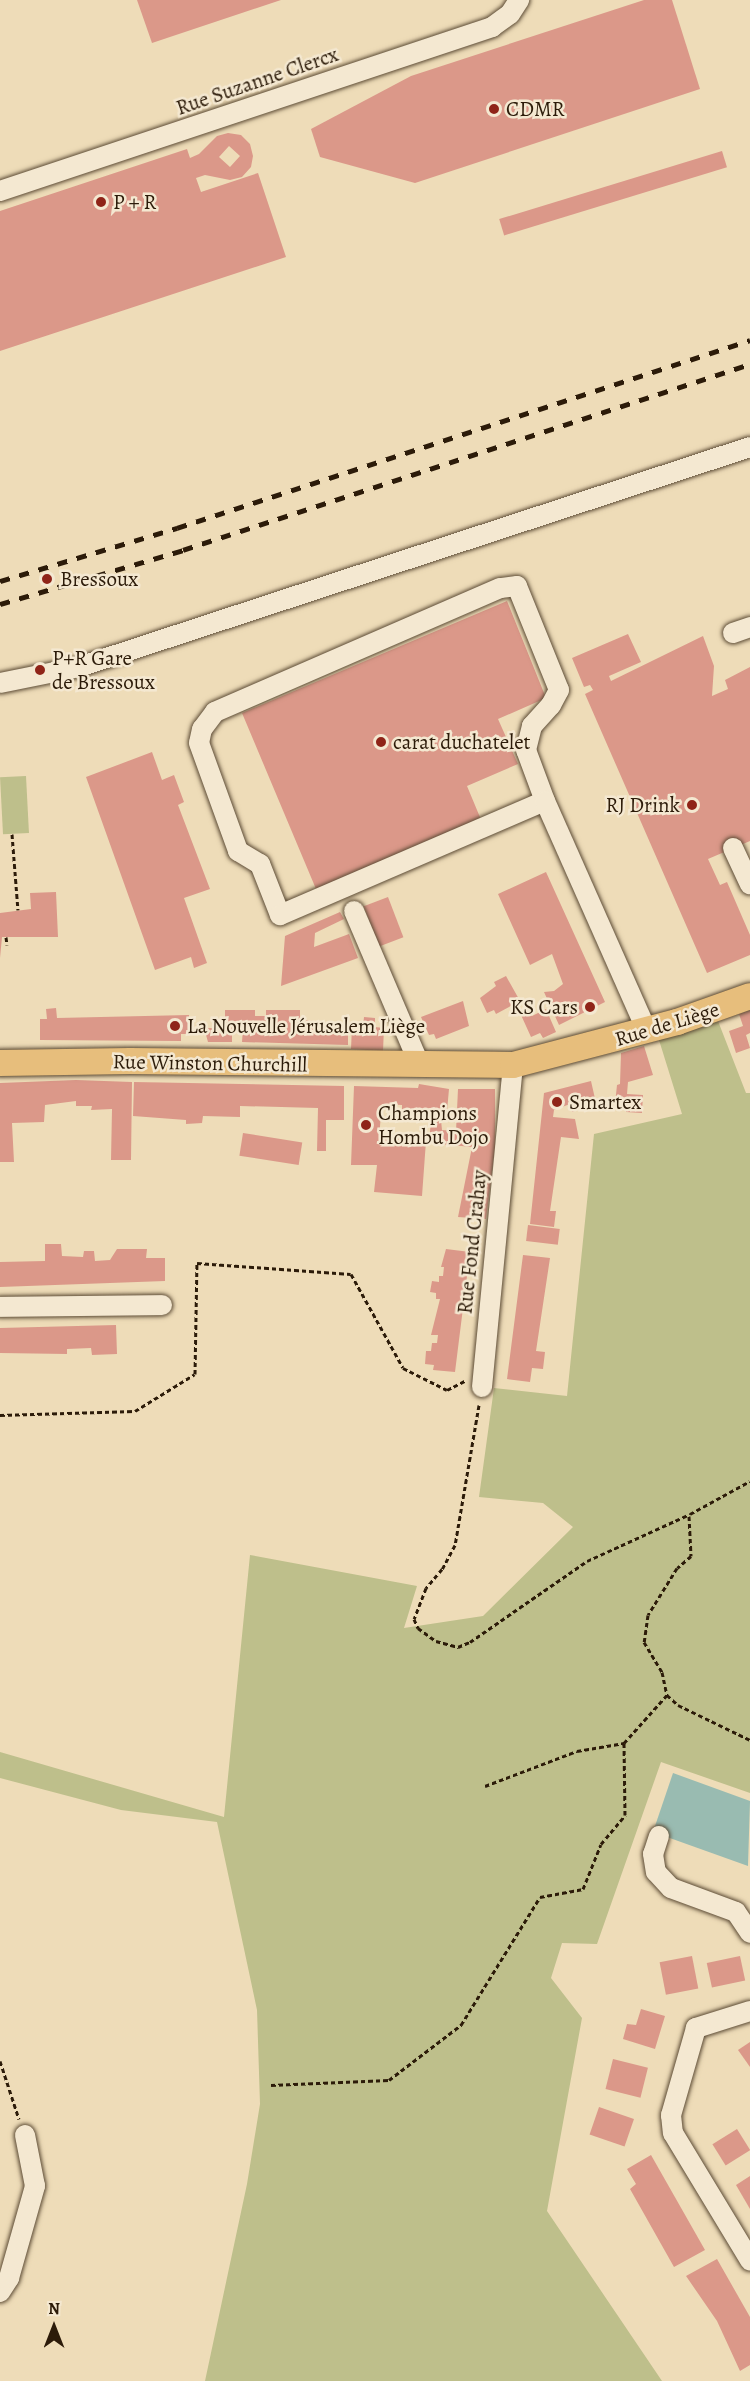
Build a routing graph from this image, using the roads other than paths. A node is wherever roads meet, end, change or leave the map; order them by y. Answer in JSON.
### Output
{"nodes":[{"id":1,"x":519,"y":0,"type":"edge"},
{"id":2,"x":0,"y":192,"type":"edge"},
{"id":3,"x":750,"y":447,"type":"edge"},
{"id":4,"x":0,"y":683,"type":"edge"},
{"id":5,"x":545,"y":801,"type":"junction"},
{"id":6,"x":733,"y":848,"type":"dead end"},
{"id":7,"x":750,"y":884,"type":"edge"},
{"id":8,"x":354,"y":911,"type":"dead end"},
{"id":9,"x":750,"y":996,"type":"edge"},
{"id":10,"x":647,"y":1030,"type":"junction"},
{"id":11,"x":583,"y":1049,"type":"joint"},
{"id":12,"x":0,"y":1063,"type":"edge"},
{"id":13,"x":513,"y":1065,"type":"junction"},
{"id":14,"x":420,"y":1066,"type":"junction"},
{"id":15,"x":162,"y":1305,"type":"dead end"},
{"id":16,"x":0,"y":1307,"type":"edge"},
{"id":17,"x":474,"y":1384,"type":"road end"},
{"id":18,"x":659,"y":1836,"type":"dead end"},
{"id":19,"x":750,"y":1933,"type":"edge"},
{"id":20,"x":750,"y":2012,"type":"edge"},
{"id":21,"x":25,"y":2135,"type":"road end"},
{"id":22,"x":750,"y":2260,"type":"edge"},
{"id":23,"x":0,"y":2292,"type":"edge"}],
"edges":[{"from":1,"to":2,"type":"street","name":"Rue Suzanne Clercx"},
{"from":3,"to":4,"type":"street"},
{"from":5,"to":5,"type":"street"},
{"from":5,"to":10,"type":"street"},
{"from":6,"to":7,"type":"street"},
{"from":8,"to":14,"type":"street"},
{"from":9,"to":10,"type":"main road","name":"Rue de Liège"},
{"from":10,"to":11,"type":"main road","name":"Rue de Liège"},
{"from":11,"to":13,"type":"main road","name":"Rue Winston Churchill"},
{"from":12,"to":14,"type":"main road","name":"Rue Winston Churchill"},
{"from":13,"to":14,"type":"main road","name":"Rue Winston Churchill"},
{"from":13,"to":17,"type":"street","name":"Rue Fond Crahay"},
{"from":15,"to":16,"type":"street"},
{"from":18,"to":19,"type":"street"},
{"from":20,"to":22,"type":"street"},
{"from":21,"to":23,"type":"street"}]}
